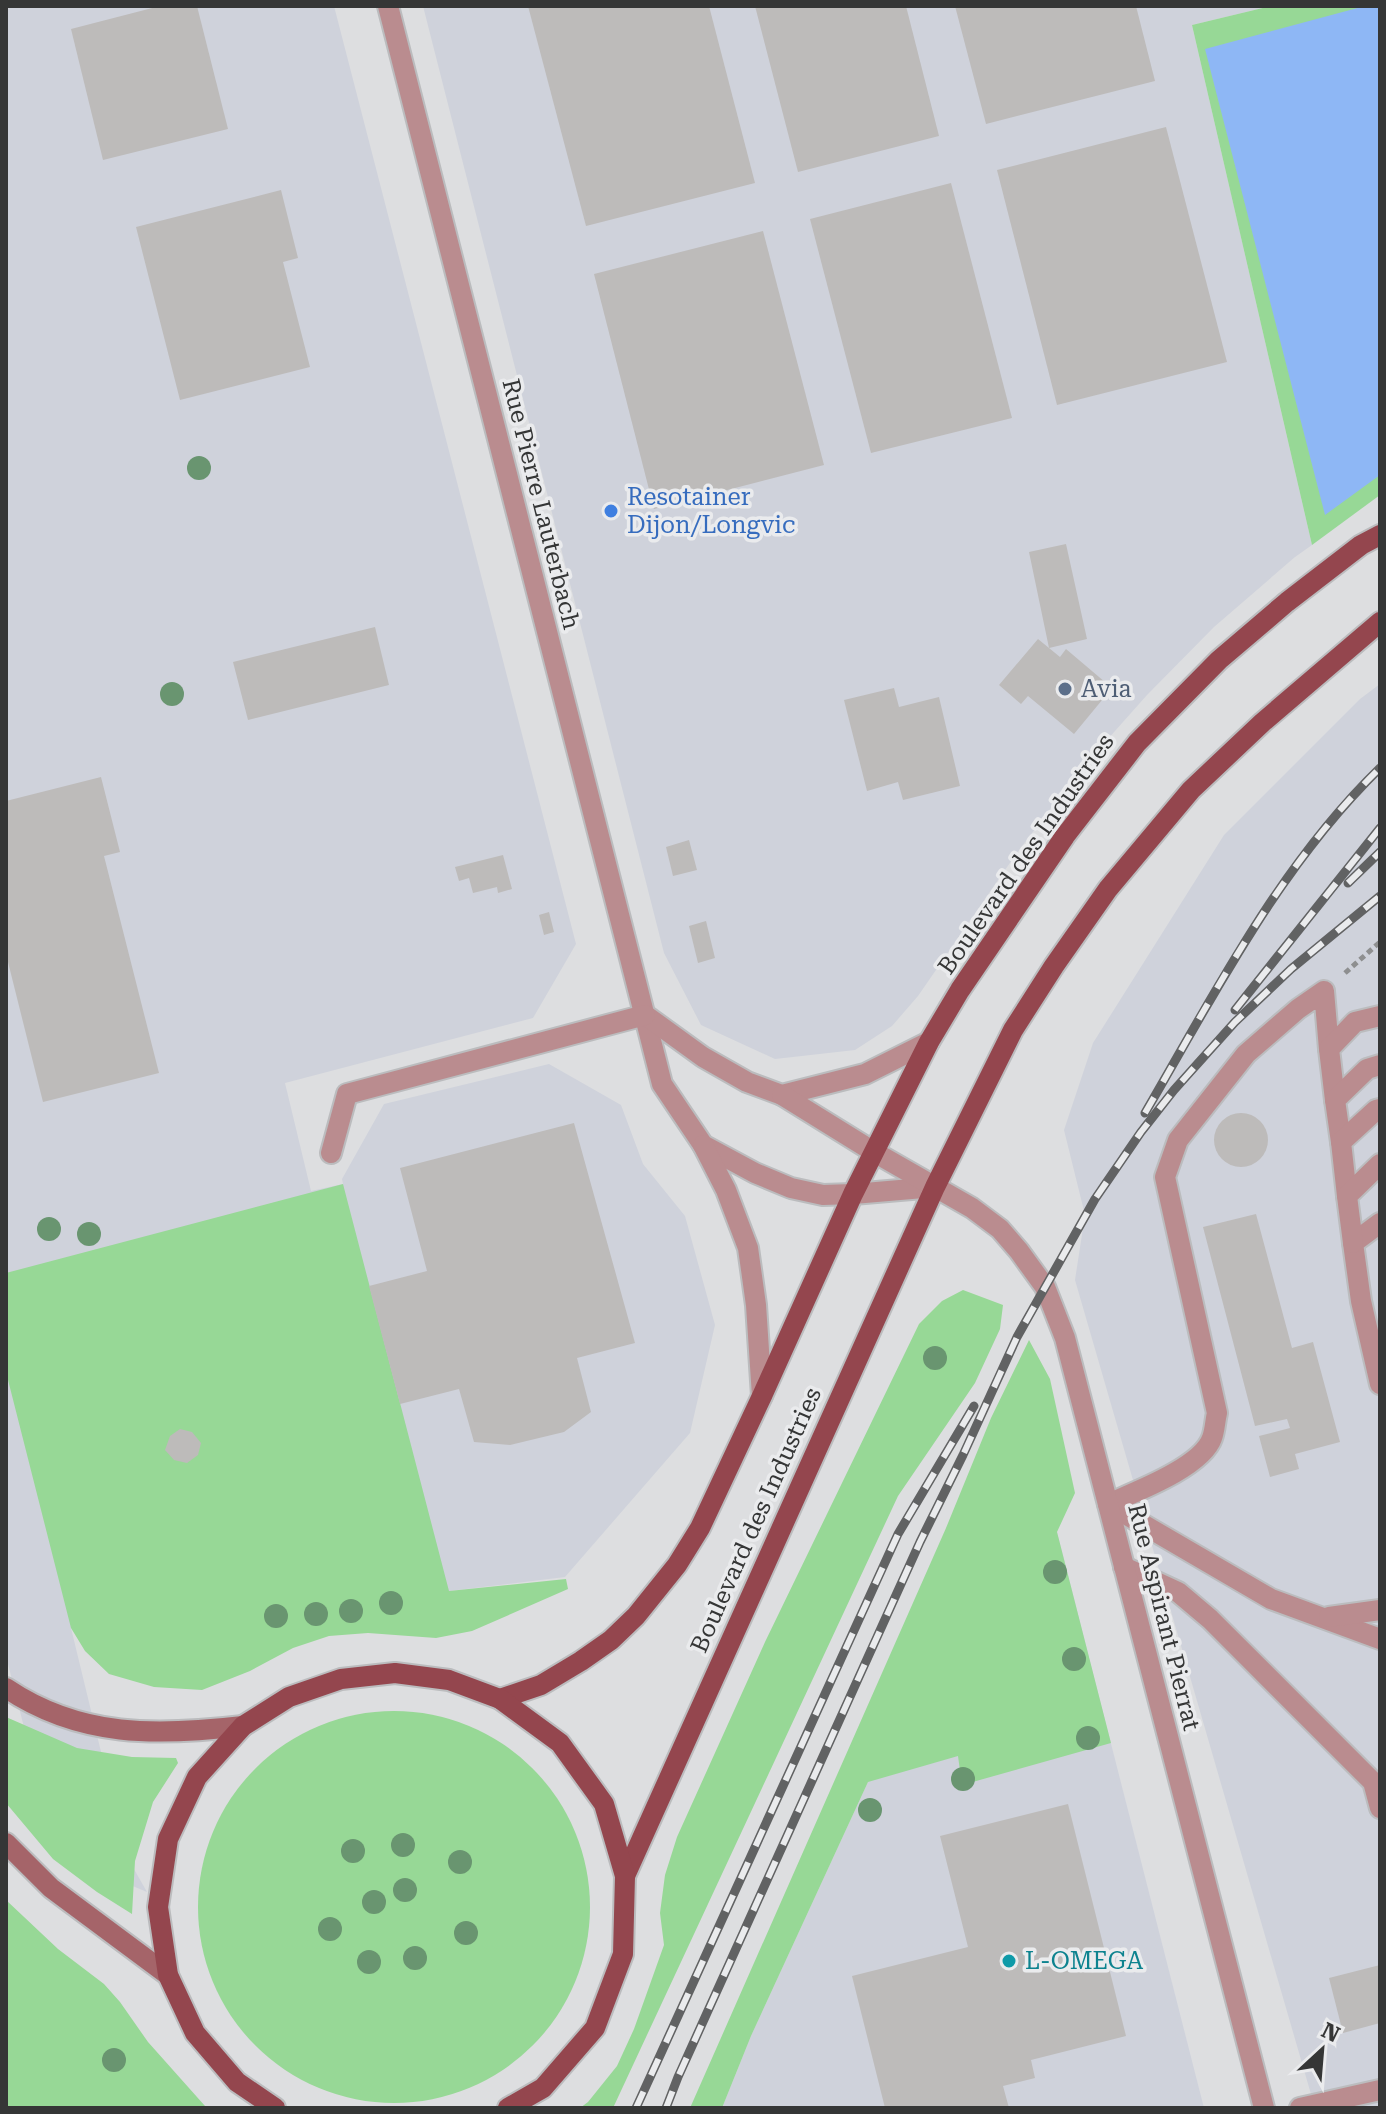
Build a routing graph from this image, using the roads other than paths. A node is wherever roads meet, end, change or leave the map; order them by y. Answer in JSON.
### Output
{"nodes":[{"id":1,"x":388,"y":6,"type":"edge"},
{"id":2,"x":1380,"y":535,"type":"edge"},
{"id":3,"x":1380,"y":622,"type":"edge"},
{"id":4,"x":645,"y":1015,"type":"junction"},
{"id":5,"x":1380,"y":1016,"type":"edge"},
{"id":6,"x":929,"y":1042,"type":"junction"},
{"id":7,"x":1329,"y":1049,"type":"junction"},
{"id":8,"x":1380,"y":1065,"type":"edge"},
{"id":9,"x":782,"y":1095,"type":"junction"},
{"id":10,"x":1335,"y":1100,"type":"junction"},
{"id":11,"x":1380,"y":1109,"type":"edge"},
{"id":12,"x":1341,"y":1142,"type":"junction"},
{"id":13,"x":703,"y":1145,"type":"junction"},
{"id":14,"x":874,"y":1152,"type":"junction"},
{"id":15,"x":331,"y":1153,"type":"dead end"},
{"id":16,"x":1380,"y":1164,"type":"edge"},
{"id":17,"x":935,"y":1187,"type":"junction"},
{"id":18,"x":853,"y":1194,"type":"junction"},
{"id":19,"x":1347,"y":1196,"type":"junction"},
{"id":20,"x":1380,"y":1223,"type":"edge"},
{"id":21,"x":1353,"y":1243,"type":"junction"},
{"id":22,"x":1380,"y":1384,"type":"edge"},
{"id":23,"x":762,"y":1396,"type":"junction"},
{"id":24,"x":1108,"y":1504,"type":"junction"},
{"id":25,"x":1124,"y":1567,"type":"junction"},
{"id":26,"x":1377,"y":1607,"type":"edge"},
{"id":27,"x":1322,"y":1617,"type":"junction"},
{"id":28,"x":1380,"y":1639,"type":"edge"},
{"id":29,"x":6,"y":1688,"type":"edge"},
{"id":30,"x":500,"y":1699,"type":"junction"},
{"id":31,"x":243,"y":1726,"type":"junction"},
{"id":32,"x":1380,"y":1808,"type":"edge"},
{"id":33,"x":6,"y":1843,"type":"edge"},
{"id":34,"x":625,"y":1876,"type":"junction"},
{"id":35,"x":168,"y":1975,"type":"junction"},
{"id":36,"x":1380,"y":2090,"type":"edge"},
{"id":37,"x":275,"y":2108,"type":"edge"},
{"id":38,"x":508,"y":2108,"type":"edge"},
{"id":39,"x":1264,"y":2108,"type":"edge"},
{"id":40,"x":1300,"y":2108,"type":"edge"}],
"edges":[{"from":1,"to":4,"type":"street","name":"Rue Pierre Lauterbach"},
{"from":2,"to":6,"type":"main road","name":"Boulevard des Industries"},
{"from":3,"to":17,"type":"main road","name":"Boulevard des Industries"},
{"from":4,"to":9,"type":"street"},
{"from":4,"to":13,"type":"street","name":"Rue Pierre Lauterbach"},
{"from":4,"to":15,"type":"street"},
{"from":5,"to":7,"type":"street"},
{"from":6,"to":9,"type":"street"},
{"from":6,"to":14,"type":"main road","name":"Boulevard des Industries"},
{"from":7,"to":10,"type":"street"},
{"from":7,"to":24,"type":"street"},
{"from":8,"to":10,"type":"street"},
{"from":9,"to":14,"type":"street"},
{"from":10,"to":12,"type":"street"},
{"from":11,"to":12,"type":"street"},
{"from":12,"to":19,"type":"street"},
{"from":13,"to":18,"type":"street","name":"Rue Pierre Lauterbach"},
{"from":13,"to":23,"type":"street","name":"Rue Pierre Lauterbach"},
{"from":14,"to":17,"type":"street"},
{"from":14,"to":18,"type":"main road","name":"Boulevard des Industries"},
{"from":16,"to":19,"type":"street"},
{"from":17,"to":18,"type":"street"},
{"from":17,"to":24,"type":"street","name":"Rue Aspirant Pierrat"},
{"from":17,"to":34,"type":"main road","name":"Boulevard des Industries"},
{"from":18,"to":23,"type":"main road","name":"Boulevard des Industries"},
{"from":19,"to":21,"type":"street"},
{"from":20,"to":21,"type":"street"},
{"from":21,"to":22,"type":"street"},
{"from":23,"to":30,"type":"main road","name":"Boulevard des Industries"},
{"from":24,"to":25,"type":"street","name":"Rue Aspirant Pierrat"},
{"from":24,"to":27,"type":"street"},
{"from":25,"to":32,"type":"street"},
{"from":25,"to":39,"type":"street","name":"Rue Aspirant Pierrat"},
{"from":26,"to":27,"type":"street"},
{"from":27,"to":28,"type":"street"},
{"from":29,"to":31,"type":"street"},
{"from":30,"to":31,"type":"main road"},
{"from":30,"to":34,"type":"main road"},
{"from":31,"to":35,"type":"main road"},
{"from":33,"to":35,"type":"street"},
{"from":34,"to":38,"type":"main road"},
{"from":35,"to":37,"type":"main road"},
{"from":36,"to":40,"type":"street"}]}
